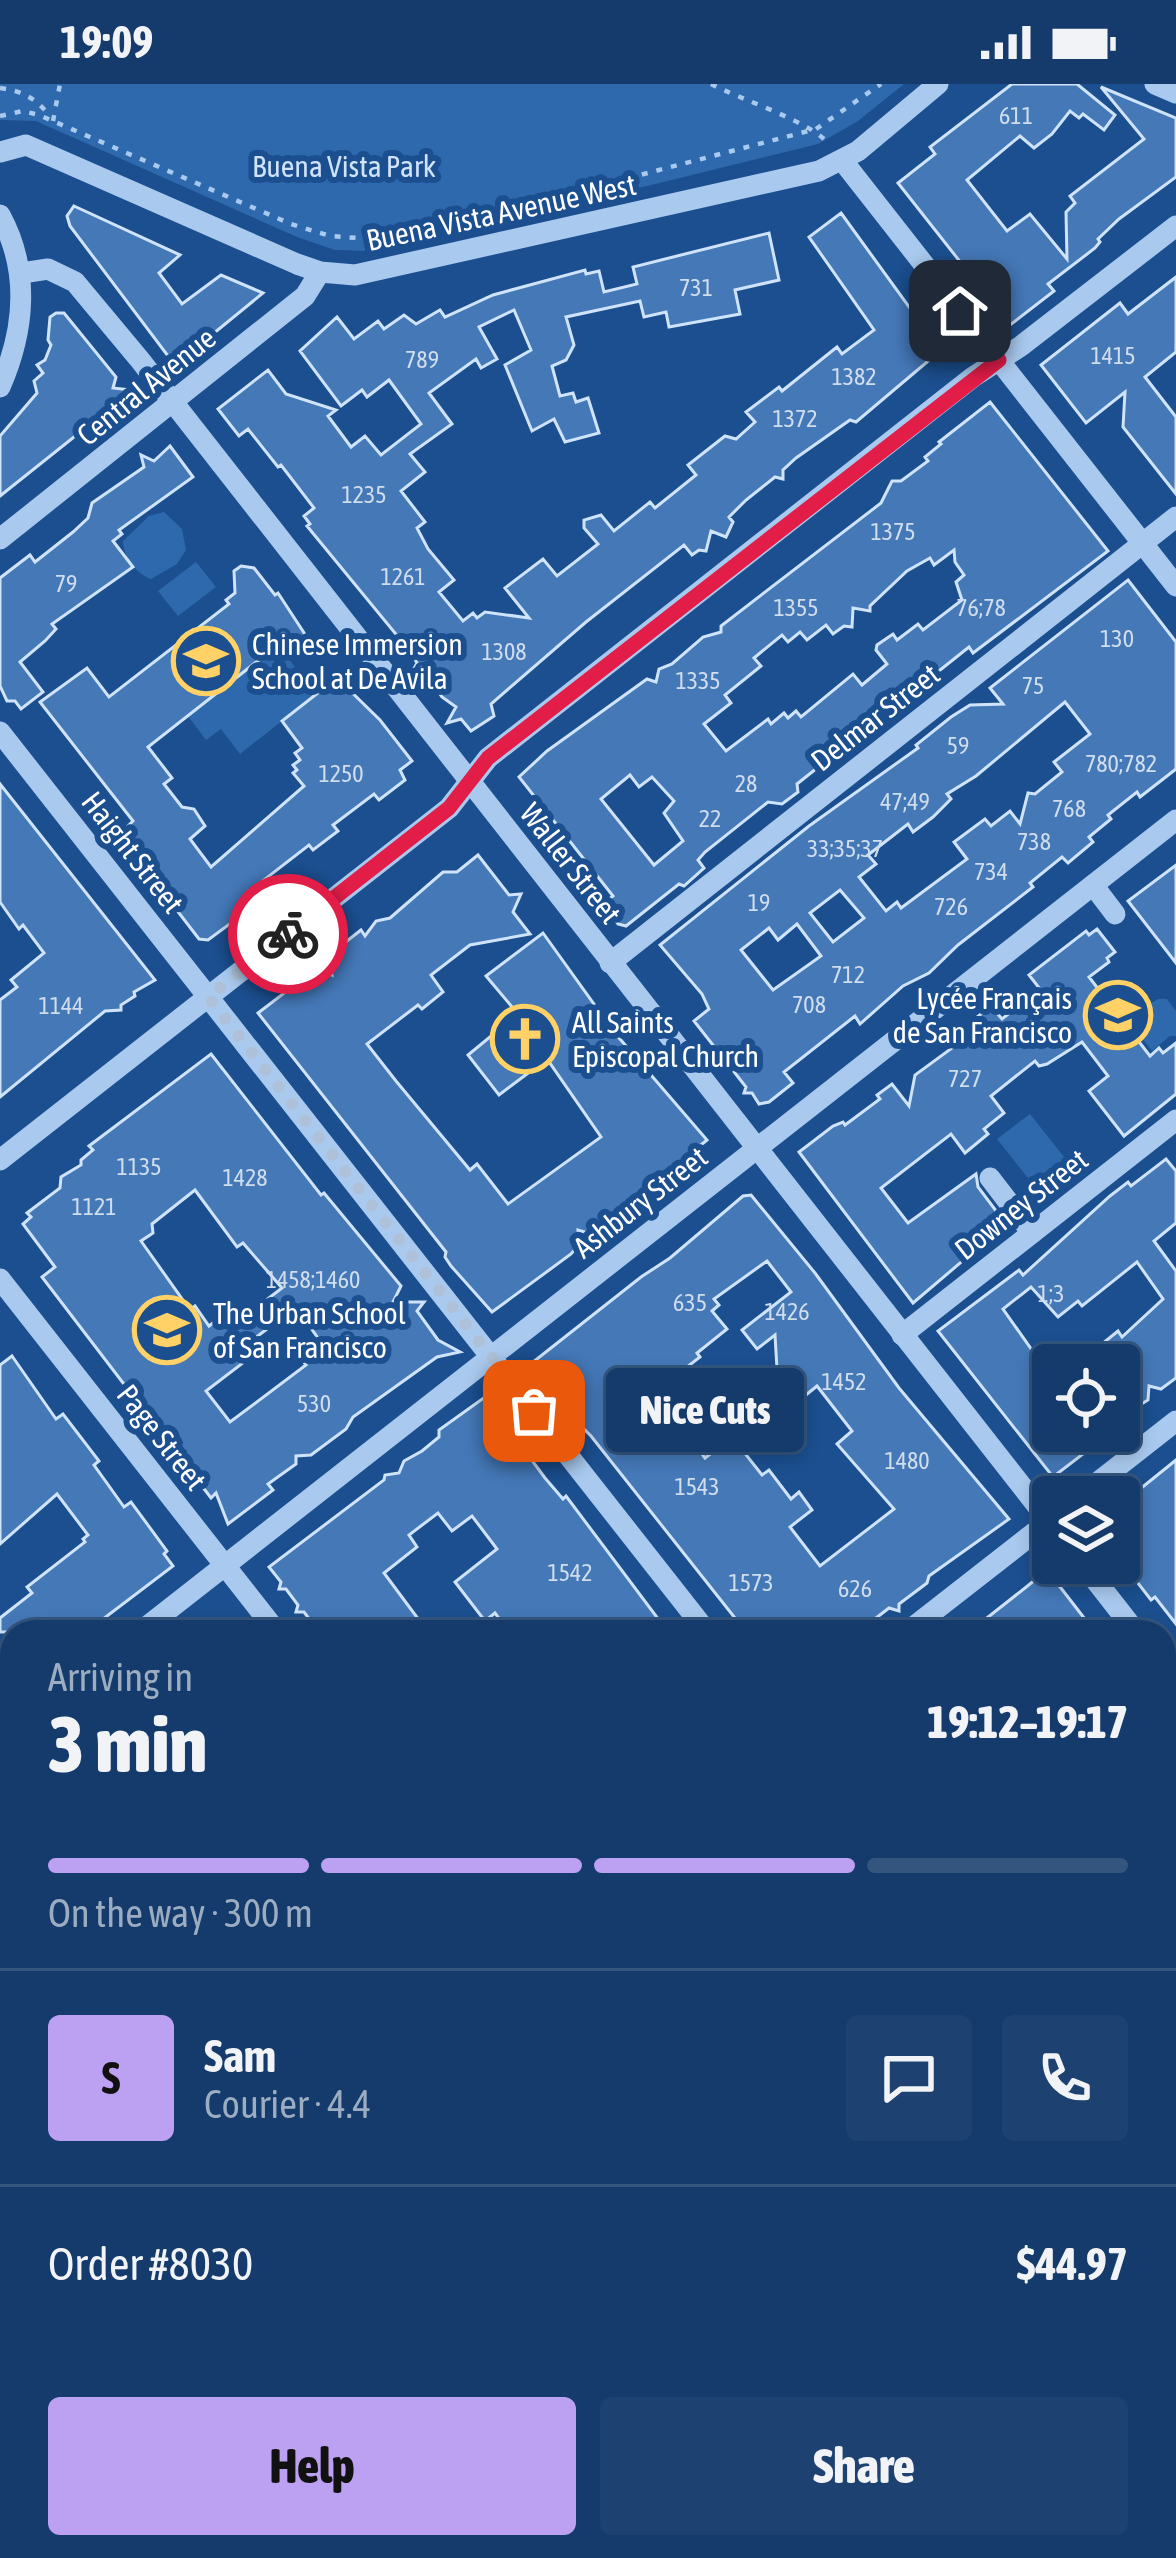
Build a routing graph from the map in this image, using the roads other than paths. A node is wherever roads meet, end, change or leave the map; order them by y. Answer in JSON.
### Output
{"nodes":[{"id":1,"x":938,"y":84,"type":"edge"},
{"id":2,"x":1155,"y":84,"type":"edge"},
{"id":3,"x":1176,"y":93,"type":"edge"},
{"id":4,"x":0,"y":152,"type":"edge"},
{"id":5,"x":835,"y":152,"type":"junction"},
{"id":6,"x":0,"y":215,"type":"edge"},
{"id":7,"x":1176,"y":226,"type":"edge"},
{"id":8,"x":320,"y":272,"type":"junction"},
{"id":9,"x":22,"y":273,"type":"junction"},
{"id":10,"x":999,"y":360,"type":"junction"},
{"id":11,"x":0,"y":387,"type":"edge"},
{"id":12,"x":172,"y":404,"type":"junction"},
{"id":13,"x":1176,"y":517,"type":"edge"},
{"id":14,"x":0,"y":539,"type":"edge"},
{"id":15,"x":1143,"y":544,"type":"junction"},
{"id":16,"x":1176,"y":586,"type":"edge"},
{"id":17,"x":0,"y":732,"type":"edge"},
{"id":18,"x":469,"y":782,"type":"junction"},
{"id":19,"x":1176,"y":820,"type":"edge"},
{"id":20,"x":1093,"y":885,"type":"junction"},
{"id":21,"x":1115,"y":914,"type":"dead end"},
{"id":22,"x":610,"y":963,"type":"junction"},
{"id":23,"x":208,"y":997,"type":"junction"},
{"id":24,"x":1176,"y":1120,"type":"edge"},
{"id":25,"x":757,"y":1149,"type":"junction"},
{"id":26,"x":0,"y":1160,"type":"edge"},
{"id":27,"x":990,"y":1178,"type":"dead end"},
{"id":28,"x":1032,"y":1233,"type":"junction"},
{"id":29,"x":0,"y":1279,"type":"edge"},
{"id":30,"x":902,"y":1335,"type":"junction"},
{"id":31,"x":491,"y":1357,"type":"junction"},
{"id":32,"x":1176,"y":1421,"type":"edge"},
{"id":33,"x":1106,"y":1476,"type":"edge"},
{"id":34,"x":1032,"y":1496,"type":"edge"},
{"id":35,"x":1032,"y":1536,"type":"edge"},
{"id":36,"x":225,"y":1566,"type":"junction"},
{"id":37,"x":1098,"y":1584,"type":"edge"},
{"id":38,"x":155,"y":1620,"type":"edge"},
{"id":39,"x":268,"y":1620,"type":"edge"},
{"id":40,"x":698,"y":1620,"type":"edge"},
{"id":41,"x":923,"y":1620,"type":"edge"},
{"id":42,"x":1127,"y":1620,"type":"edge"}],
"edges":[{"from":1,"to":5,"type":"street","name":"Buena Vista Avenue West"},
{"from":2,"to":3,"type":"street"},
{"from":4,"to":8,"type":"street","name":"Buena Vista Avenue West"},
{"from":5,"to":8,"type":"street","name":"Buena Vista Avenue West"},
{"from":5,"to":10,"type":"street"},
{"from":6,"to":9,"type":"street"},
{"from":7,"to":10,"type":"street"},
{"from":8,"to":12,"type":"street","name":"Central Avenue"},
{"from":9,"to":11,"type":"street"},
{"from":9,"to":12,"type":"street","name":"Waller Street"},
{"from":10,"to":15,"type":"street"},
{"from":10,"to":18,"type":"street"},
{"from":12,"to":14,"type":"street","name":"Central Avenue"},
{"from":12,"to":18,"type":"street","name":"Waller Street"},
{"from":13,"to":15,"type":"street","name":"Delmar Street"},
{"from":15,"to":16,"type":"street"},
{"from":15,"to":22,"type":"street","name":"Delmar Street"},
{"from":17,"to":23,"type":"street","name":"Haight Street"},
{"from":18,"to":22,"type":"street","name":"Waller Street"},
{"from":18,"to":23,"type":"street"},
{"from":19,"to":20,"type":"street","name":"Ashbury Street"},
{"from":20,"to":21,"type":"street"},
{"from":20,"to":25,"type":"street","name":"Ashbury Street"},
{"from":22,"to":25,"type":"street","name":"Waller Street"},
{"from":23,"to":26,"type":"street"},
{"from":23,"to":31,"type":"street","name":"Haight Street"},
{"from":24,"to":28,"type":"street","name":"Downey Street"},
{"from":25,"to":30,"type":"street","name":"Waller Street"},
{"from":25,"to":31,"type":"street","name":"Ashbury Street"},
{"from":27,"to":28,"type":"street"},
{"from":28,"to":30,"type":"street","name":"Downey Street"},
{"from":29,"to":36,"type":"street","name":"Page Street"},
{"from":30,"to":34,"type":"street","name":"Waller Street"},
{"from":31,"to":36,"type":"street","name":"Ashbury Street"},
{"from":31,"to":40,"type":"street","name":"Haight Street"},
{"from":32,"to":33,"type":"street"},
{"from":35,"to":41,"type":"street"},
{"from":36,"to":38,"type":"street","name":"Ashbury Street"},
{"from":36,"to":39,"type":"street","name":"Page Street"},
{"from":37,"to":42,"type":"street"}]}
